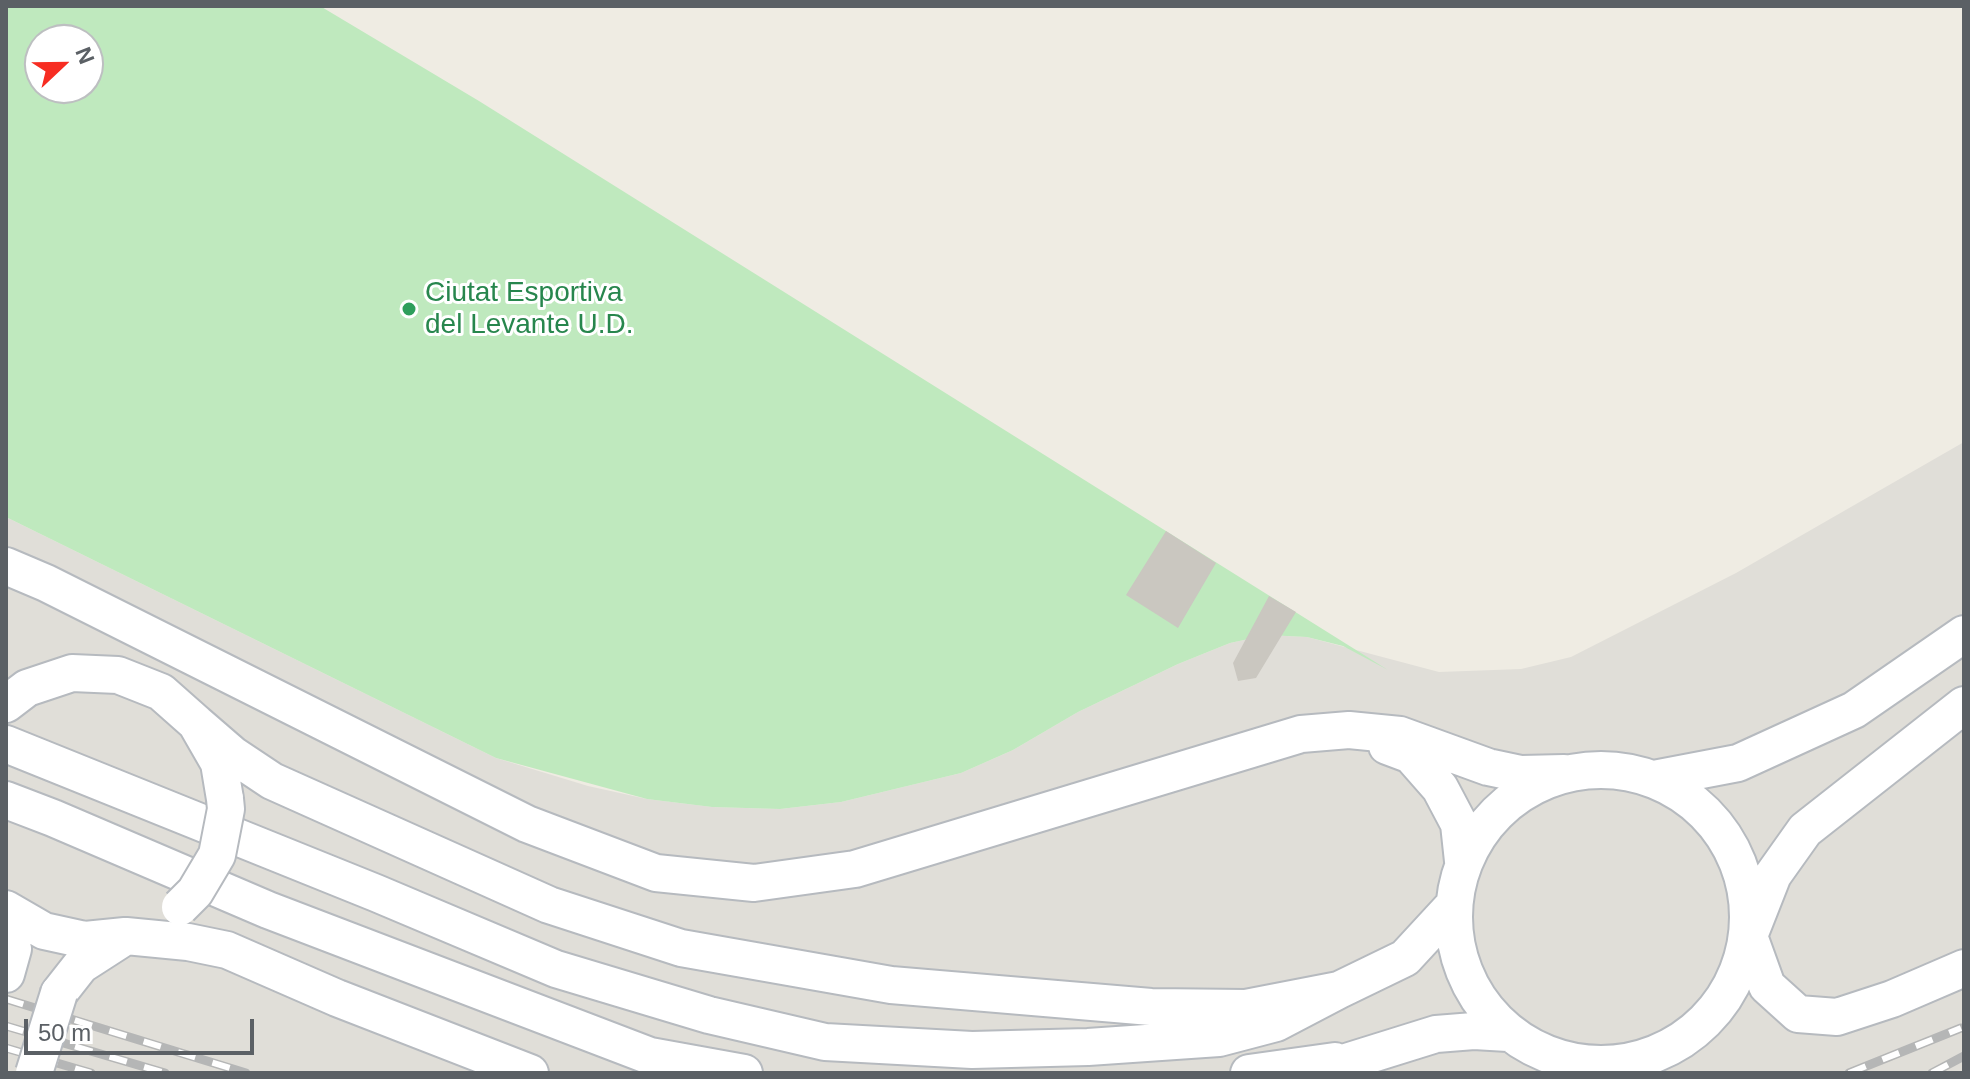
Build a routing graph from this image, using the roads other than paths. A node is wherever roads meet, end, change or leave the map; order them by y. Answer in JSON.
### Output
{"nodes":[{"id":1,"x":6,"y":566,"type":"edge"},
{"id":2,"x":1964,"y":634,"type":"edge"},
{"id":3,"x":72,"y":673,"type":"junction"},
{"id":4,"x":6,"y":676,"type":"edge"},
{"id":5,"x":6,"y":704,"type":"edge"},
{"id":6,"x":1964,"y":705,"type":"edge"},
{"id":7,"x":196,"y":723,"type":"junction"},
{"id":8,"x":1349,"y":730,"type":"junction"},
{"id":9,"x":6,"y":744,"type":"edge"},
{"id":10,"x":1564,"y":773,"type":"junction"},
{"id":11,"x":1654,"y":779,"type":"junction"},
{"id":12,"x":6,"y":800,"type":"edge"},
{"id":13,"x":1463,"y":861,"type":"junction"},
{"id":14,"x":1453,"y":906,"type":"junction"},
{"id":15,"x":6,"y":909,"type":"edge"},
{"id":16,"x":6,"y":923,"type":"edge"},
{"id":17,"x":126,"y":936,"type":"junction"},
{"id":18,"x":1749,"y":936,"type":"junction"},
{"id":19,"x":1964,"y":968,"type":"edge"},
{"id":20,"x":6,"y":974,"type":"edge"},
{"id":21,"x":1339,"y":990,"type":"junction"},
{"id":22,"x":1508,"y":1033,"type":"junction"},
{"id":23,"x":1357,"y":1058,"type":"junction"},
{"id":24,"x":34,"y":1073,"type":"edge"},
{"id":25,"x":530,"y":1073,"type":"edge"},
{"id":26,"x":744,"y":1073,"type":"edge"},
{"id":27,"x":1249,"y":1073,"type":"edge"},
{"id":28,"x":1311,"y":1073,"type":"edge"}],
"edges":[{"from":1,"to":8,"type":"street"},
{"from":2,"to":11,"type":"street"},
{"from":3,"to":4,"type":"street"},
{"from":3,"to":5,"type":"street"},
{"from":3,"to":7,"type":"street"},
{"from":6,"to":18,"type":"street"},
{"from":7,"to":17,"type":"street","bridge":true},
{"from":7,"to":21,"type":"street"},
{"from":8,"to":10,"type":"street"},
{"from":8,"to":13,"type":"street"},
{"from":9,"to":21,"type":"street"},
{"from":10,"to":11,"type":"street"},
{"from":10,"to":13,"type":"street"},
{"from":11,"to":18,"type":"street"},
{"from":12,"to":26,"type":"street"},
{"from":13,"to":14,"type":"street"},
{"from":14,"to":21,"type":"street"},
{"from":14,"to":22,"type":"street"},
{"from":15,"to":17,"type":"street"},
{"from":16,"to":20,"type":"street"},
{"from":17,"to":24,"type":"street","bridge":true},
{"from":17,"to":25,"type":"street"},
{"from":18,"to":19,"type":"street"},
{"from":18,"to":22,"type":"street"},
{"from":22,"to":23,"type":"street"},
{"from":23,"to":27,"type":"street"},
{"from":23,"to":28,"type":"street"}]}
